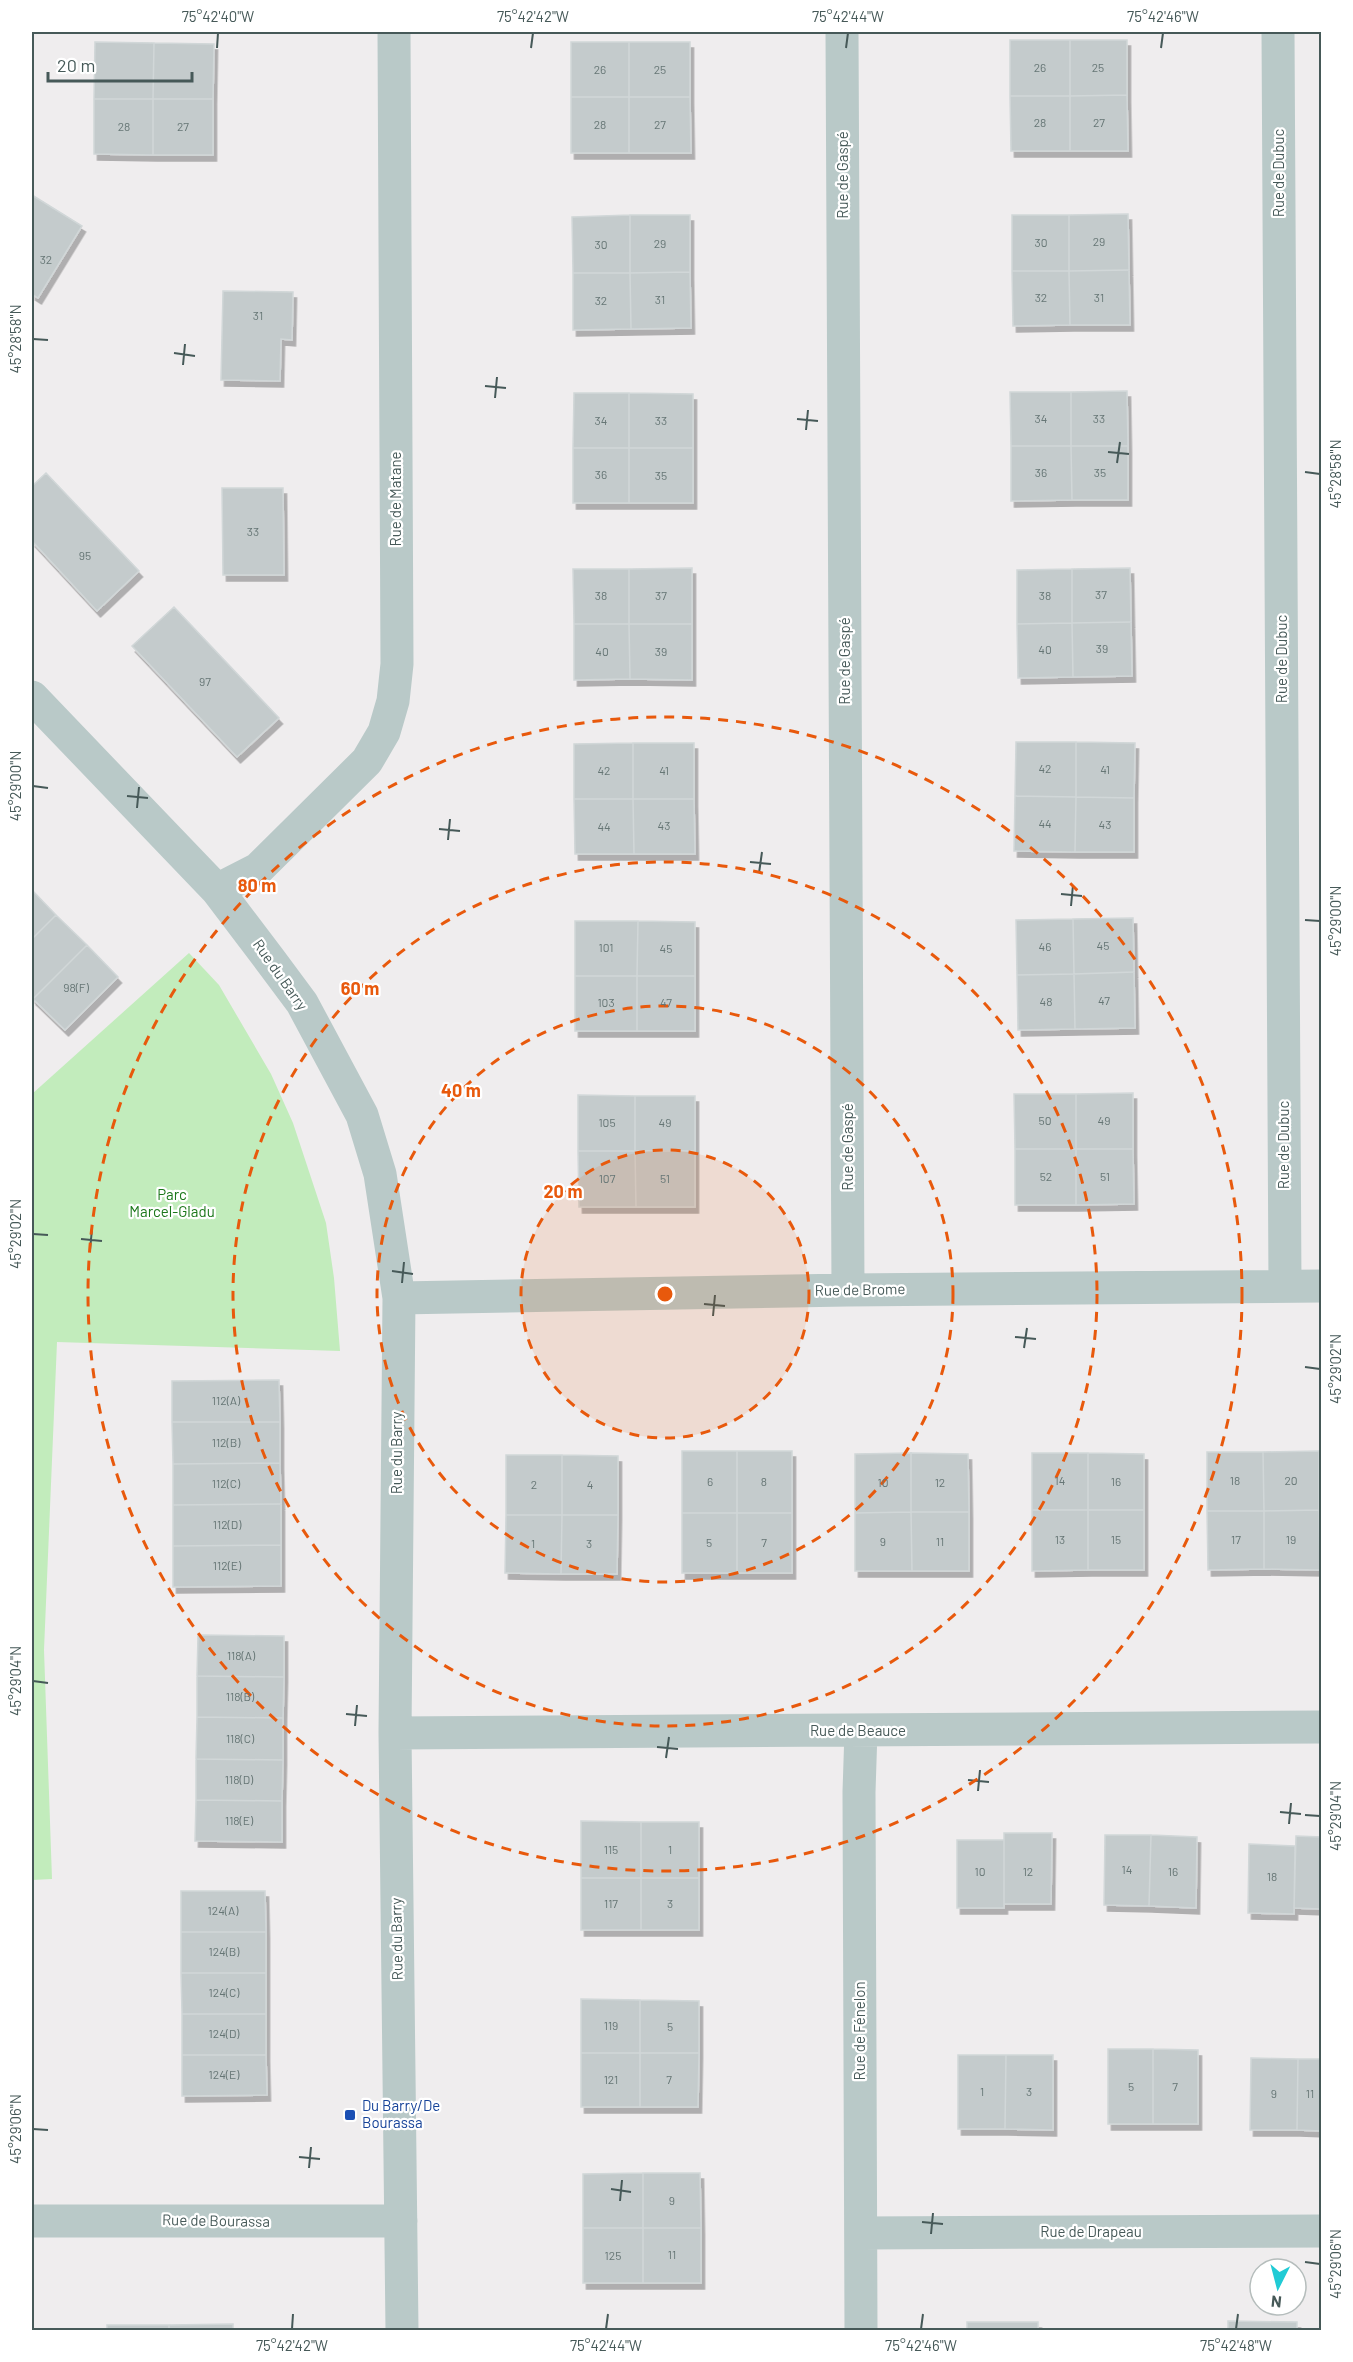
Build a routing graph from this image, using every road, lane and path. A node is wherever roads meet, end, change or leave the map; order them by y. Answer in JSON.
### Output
{"nodes":[{"id":1,"x":394,"y":32,"type":"edge"},
{"id":2,"x":842,"y":32,"type":"edge"},
{"id":3,"x":1278,"y":32,"type":"edge"},
{"id":4,"x":32,"y":697,"type":"edge"},
{"id":5,"x":217,"y":890,"type":"junction"},
{"id":6,"x":1286,"y":1286,"type":"junction"},
{"id":7,"x":1322,"y":1286,"type":"edge"},
{"id":8,"x":848,"y":1290,"type":"junction"},
{"id":9,"x":399,"y":1298,"type":"junction"},
{"id":10,"x":1322,"y":1727,"type":"edge"},
{"id":11,"x":861,"y":1731,"type":"junction"},
{"id":12,"x":395,"y":1733,"type":"junction"},
{"id":13,"x":32,"y":2221,"type":"edge"},
{"id":14,"x":401,"y":2221,"type":"junction"},
{"id":15,"x":1322,"y":2231,"type":"edge"},
{"id":16,"x":861,"y":2233,"type":"junction"},
{"id":17,"x":402,"y":2331,"type":"edge"},
{"id":18,"x":861,"y":2331,"type":"edge"}],
"edges":[{"from":1,"to":5,"type":"street","name":"Rue de Matane"},
{"from":2,"to":8,"type":"street","name":"Rue de Gaspé"},
{"from":3,"to":6,"type":"street","name":"Rue de Dubuc"},
{"from":4,"to":5,"type":"street","name":"Rue du Barry"},
{"from":5,"to":9,"type":"street","name":"Rue du Barry"},
{"from":6,"to":7,"type":"street","name":"Rue de Brome"},
{"from":6,"to":8,"type":"street","name":"Rue de Brome"},
{"from":8,"to":9,"type":"street","name":"Rue de Brome"},
{"from":9,"to":12,"type":"street","name":"Rue du Barry"},
{"from":10,"to":11,"type":"street","name":"Rue de Beauce"},
{"from":11,"to":12,"type":"street","name":"Rue de Beauce"},
{"from":11,"to":16,"type":"street","name":"Rue de Fénelon"},
{"from":12,"to":14,"type":"street","name":"Rue du Barry"},
{"from":13,"to":14,"type":"street","name":"Rue de Bourassa"},
{"from":14,"to":17,"type":"street","name":"Rue du Barry"},
{"from":15,"to":16,"type":"street","name":"Rue de Drapeau"},
{"from":16,"to":18,"type":"street","name":"Rue de Fénelon"}]}
